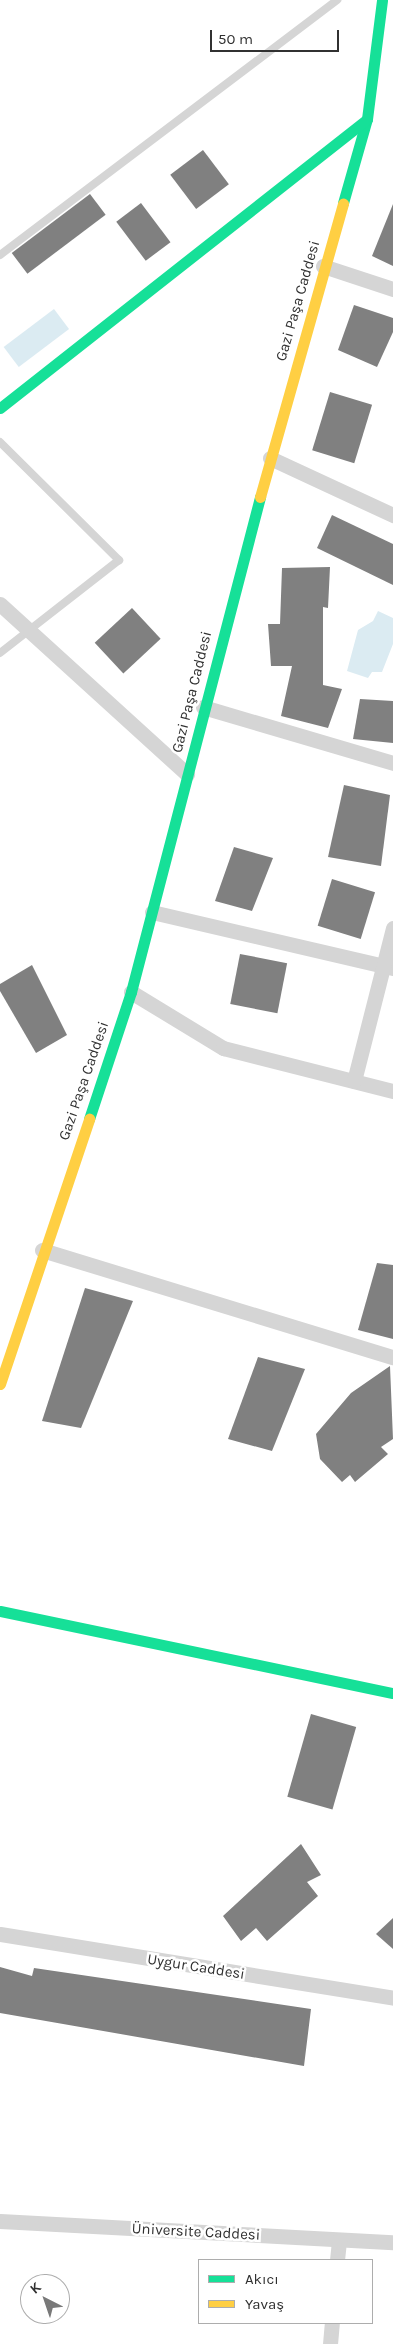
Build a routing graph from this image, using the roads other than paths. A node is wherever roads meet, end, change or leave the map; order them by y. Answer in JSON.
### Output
{"nodes":[{"id":1,"x":337,"y":0,"type":"edge"},
{"id":2,"x":372,"y":0,"type":"edge"},
{"id":3,"x":382,"y":0,"type":"edge"},
{"id":4,"x":378,"y":22,"type":"junction"},
{"id":5,"x":393,"y":27,"type":"edge"},
{"id":6,"x":367,"y":119,"type":"junction"},
{"id":7,"x":0,"y":255,"type":"edge"},
{"id":8,"x":323,"y":266,"type":"junction"},
{"id":9,"x":393,"y":289,"type":"edge"},
{"id":10,"x":0,"y":408,"type":"edge"},
{"id":11,"x":0,"y":442,"type":"edge"},
{"id":12,"x":270,"y":458,"type":"junction"},
{"id":13,"x":393,"y":515,"type":"edge"},
{"id":14,"x":0,"y":604,"type":"edge"},
{"id":15,"x":29,"y":630,"type":"junction"},
{"id":16,"x":0,"y":653,"type":"edge"},
{"id":17,"x":203,"y":707,"type":"junction"},
{"id":18,"x":393,"y":763,"type":"edge"},
{"id":19,"x":187,"y":774,"type":"junction"},
{"id":20,"x":152,"y":912,"type":"junction"},
{"id":21,"x":393,"y":928,"type":"edge"},
{"id":22,"x":389,"y":968,"type":"edge"},
{"id":23,"x":131,"y":992,"type":"junction"},
{"id":24,"x":354,"y":1081,"type":"junction"},
{"id":25,"x":393,"y":1092,"type":"edge"},
{"id":26,"x":42,"y":1250,"type":"junction"},
{"id":27,"x":393,"y":1357,"type":"edge"},
{"id":28,"x":0,"y":1384,"type":"edge"},
{"id":29,"x":0,"y":1611,"type":"edge"},
{"id":30,"x":393,"y":1693,"type":"edge"},
{"id":31,"x":0,"y":1934,"type":"edge"},
{"id":32,"x":393,"y":1998,"type":"edge"},
{"id":33,"x":0,"y":2221,"type":"edge"},
{"id":34,"x":339,"y":2240,"type":"junction"},
{"id":35,"x":393,"y":2242,"type":"edge"},
{"id":36,"x":337,"y":2259,"type":"edge"},
{"id":37,"x":332,"y":2324,"type":"edge"},
{"id":38,"x":330,"y":2344,"type":"edge"}],
"edges":[{"from":1,"to":7,"type":"lane"},
{"from":2,"to":4,"type":"street"},
{"from":3,"to":4,"type":"street","name":"Gazi Paşa Caddesi"},
{"from":4,"to":5,"type":"street"},
{"from":4,"to":6,"type":"street","name":"Gazi Paşa Caddesi"},
{"from":6,"to":8,"type":"street","name":"Gazi Paşa Caddesi"},
{"from":6,"to":10,"type":"street"},
{"from":8,"to":9,"type":"street"},
{"from":8,"to":12,"type":"street","name":"Gazi Paşa Caddesi"},
{"from":11,"to":15,"type":"lane"},
{"from":12,"to":13,"type":"street"},
{"from":12,"to":17,"type":"street","name":"Gazi Paşa Caddesi"},
{"from":14,"to":15,"type":"street"},
{"from":15,"to":16,"type":"lane"},
{"from":15,"to":19,"type":"street"},
{"from":17,"to":18,"type":"street"},
{"from":17,"to":19,"type":"street","name":"Gazi Paşa Caddesi"},
{"from":19,"to":20,"type":"street","name":"Gazi Paşa Caddesi"},
{"from":20,"to":22,"type":"street"},
{"from":20,"to":23,"type":"street","name":"Gazi Paşa Caddesi"},
{"from":21,"to":22,"type":"street"},
{"from":22,"to":24,"type":"street"},
{"from":23,"to":24,"type":"street"},
{"from":23,"to":26,"type":"street","name":"Gazi Paşa Caddesi"},
{"from":24,"to":25,"type":"street"},
{"from":26,"to":27,"type":"street"},
{"from":26,"to":28,"type":"street","name":"Gazi Paşa Caddesi"},
{"from":29,"to":30,"type":"street"},
{"from":31,"to":32,"type":"street","name":"Uygur Caddesi"},
{"from":33,"to":34,"type":"street","name":"Üniversite Caddesi"},
{"from":34,"to":35,"type":"street","name":"Üniversite Caddesi"},
{"from":34,"to":36,"type":"street"},
{"from":37,"to":38,"type":"street"}]}
